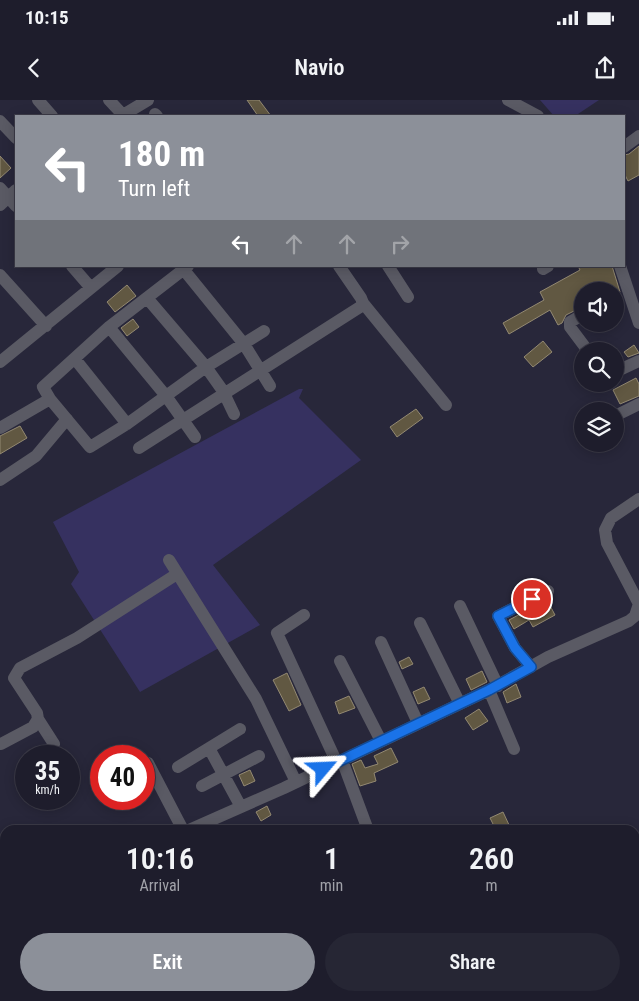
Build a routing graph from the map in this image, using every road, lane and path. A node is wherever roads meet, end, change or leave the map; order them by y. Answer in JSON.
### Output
{"nodes":[{"id":1,"x":38,"y":100,"type":"edge"},
{"id":2,"x":109,"y":100,"type":"edge"},
{"id":3,"x":115,"y":100,"type":"edge"},
{"id":4,"x":148,"y":100,"type":"edge"},
{"id":5,"x":508,"y":100,"type":"edge"},
{"id":6,"x":51,"y":115,"type":"edge"},
{"id":7,"x":123,"y":115,"type":"junction"},
{"id":8,"x":536,"y":115,"type":"edge"},
{"id":9,"x":0,"y":121,"type":"edge"},
{"id":10,"x":639,"y":136,"type":"edge"},
{"id":11,"x":15,"y":137,"type":"edge"},
{"id":12,"x":625,"y":146,"type":"edge"},
{"id":13,"x":73,"y":267,"type":"edge"},
{"id":14,"x":117,"y":267,"type":"edge"},
{"id":15,"x":340,"y":267,"type":"edge"},
{"id":16,"x":389,"y":267,"type":"edge"},
{"id":17,"x":620,"y":267,"type":"edge"},
{"id":18,"x":186,"y":268,"type":"edge"},
{"id":19,"x":0,"y":275,"type":"edge"},
{"id":20,"x":92,"y":288,"type":"junction"},
{"id":21,"x":408,"y":297,"type":"dead end"},
{"id":22,"x":147,"y":298,"type":"junction"},
{"id":23,"x":363,"y":304,"type":"junction"},
{"id":24,"x":637,"y":309,"type":"edge"},
{"id":25,"x":574,"y":320,"type":"edge"},
{"id":26,"x":639,"y":323,"type":"edge"},
{"id":27,"x":46,"y":326,"type":"junction"},
{"id":28,"x":109,"y":327,"type":"junction"},
{"id":29,"x":264,"y":330,"type":"dead end"},
{"id":30,"x":581,"y":342,"type":"edge"},
{"id":31,"x":244,"y":344,"type":"junction"},
{"id":32,"x":75,"y":359,"type":"junction"},
{"id":33,"x":0,"y":361,"type":"edge"},
{"id":34,"x":639,"y":362,"type":"edge"},
{"id":35,"x":206,"y":367,"type":"junction"},
{"id":36,"x":624,"y":368,"type":"edge"},
{"id":37,"x":260,"y":370,"type":"junction"},
{"id":38,"x":270,"y":386,"type":"dead end"},
{"id":39,"x":224,"y":393,"type":"junction"},
{"id":40,"x":166,"y":396,"type":"junction"},
{"id":41,"x":50,"y":399,"type":"junction"},
{"id":42,"x":639,"y":404,"type":"edge"},
{"id":43,"x":446,"y":405,"type":"dead end"},
{"id":44,"x":624,"y":412,"type":"edge"},
{"id":45,"x":234,"y":414,"type":"dead end"},
{"id":46,"x":67,"y":419,"type":"junction"},
{"id":47,"x":182,"y":419,"type":"junction"},
{"id":48,"x":127,"y":424,"type":"junction"},
{"id":49,"x":0,"y":428,"type":"edge"},
{"id":50,"x":195,"y":437,"type":"dead end"},
{"id":51,"x":139,"y":448,"type":"dead end"},
{"id":52,"x":0,"y":480,"type":"edge"},
{"id":53,"x":639,"y":499,"type":"edge"},
{"id":54,"x":168,"y":560,"type":"dead end"},
{"id":55,"x":177,"y":574,"type":"junction"},
{"id":56,"x":548,"y":591,"type":"dead end"},
{"id":57,"x":460,"y":606,"type":"dead end"},
{"id":58,"x":304,"y":615,"type":"dead end"},
{"id":59,"x":420,"y":623,"type":"dead end"},
{"id":60,"x":381,"y":642,"type":"dead end"},
{"id":61,"x":340,"y":661,"type":"dead end"},
{"id":62,"x":531,"y":667,"type":"junction"},
{"id":63,"x":493,"y":688,"type":"junction"},
{"id":64,"x":460,"y":704,"type":"junction"},
{"id":65,"x":38,"y":719,"type":"junction"},
{"id":66,"x":418,"y":723,"type":"junction"},
{"id":67,"x":240,"y":729,"type":"dead end"},
{"id":68,"x":381,"y":741,"type":"junction"},
{"id":69,"x":2,"y":744,"type":"dead end"},
{"id":70,"x":54,"y":744,"type":"dead end"},
{"id":71,"x":209,"y":748,"type":"junction"},
{"id":72,"x":514,"y":749,"type":"dead end"},
{"id":73,"x":259,"y":756,"type":"dead end"},
{"id":74,"x":340,"y":761,"type":"junction"},
{"id":75,"x":178,"y":767,"type":"dead end"},
{"id":76,"x":223,"y":775,"type":"junction"},
{"id":77,"x":155,"y":776,"type":"edge"},
{"id":78,"x":296,"y":782,"type":"junction"},
{"id":79,"x":202,"y":786,"type":"dead end"},
{"id":80,"x":241,"y":807,"type":"junction"},
{"id":81,"x":180,"y":825,"type":"edge"},
{"id":82,"x":200,"y":825,"type":"edge"},
{"id":83,"x":366,"y":825,"type":"edge"},
{"id":84,"x":619,"y":1001,"type":"edge"},
{"id":85,"x":629,"y":1001,"type":"edge"}],
"edges":[{"from":1,"to":6,"type":"street"},
{"from":2,"to":7,"type":"street"},
{"from":3,"to":7,"type":"street"},
{"from":4,"to":7,"type":"street"},
{"from":5,"to":8,"type":"street"},
{"from":9,"to":11,"type":"street"},
{"from":10,"to":12,"type":"street"},
{"from":13,"to":20,"type":"street"},
{"from":14,"to":20,"type":"street"},
{"from":15,"to":23,"type":"street"},
{"from":16,"to":21,"type":"street"},
{"from":17,"to":24,"type":"street"},
{"from":18,"to":22,"type":"street"},
{"from":18,"to":31,"type":"street"},
{"from":19,"to":27,"type":"street"},
{"from":20,"to":27,"type":"street"},
{"from":22,"to":28,"type":"street"},
{"from":22,"to":35,"type":"street"},
{"from":23,"to":37,"type":"street"},
{"from":23,"to":43,"type":"street"},
{"from":24,"to":26,"type":"street"},
{"from":25,"to":30,"type":"street"},
{"from":27,"to":33,"type":"street"},
{"from":28,"to":32,"type":"street"},
{"from":28,"to":40,"type":"street"},
{"from":29,"to":31,"type":"street"},
{"from":31,"to":35,"type":"street"},
{"from":31,"to":37,"type":"street"},
{"from":32,"to":41,"type":"street"},
{"from":32,"to":48,"type":"street"},
{"from":34,"to":36,"type":"street"},
{"from":35,"to":39,"type":"street"},
{"from":35,"to":40,"type":"street"},
{"from":37,"to":38,"type":"street"},
{"from":37,"to":39,"type":"street"},
{"from":39,"to":45,"type":"street"},
{"from":39,"to":47,"type":"street"},
{"from":40,"to":47,"type":"street"},
{"from":40,"to":48,"type":"street"},
{"from":41,"to":46,"type":"street"},
{"from":41,"to":49,"type":"street"},
{"from":42,"to":44,"type":"street"},
{"from":46,"to":48,"type":"street"},
{"from":46,"to":52,"type":"street"},
{"from":47,"to":50,"type":"street"},
{"from":47,"to":51,"type":"street"},
{"from":53,"to":62,"type":"street"},
{"from":54,"to":55,"type":"street"},
{"from":55,"to":65,"type":"street"},
{"from":55,"to":78,"type":"street"},
{"from":56,"to":62,"type":"street"},
{"from":57,"to":63,"type":"street"},
{"from":58,"to":74,"type":"street"},
{"from":59,"to":64,"type":"street"},
{"from":60,"to":66,"type":"street"},
{"from":61,"to":68,"type":"street"},
{"from":62,"to":63,"type":"street"},
{"from":63,"to":64,"type":"street"},
{"from":63,"to":72,"type":"street"},
{"from":64,"to":66,"type":"street"},
{"from":65,"to":69,"type":"street"},
{"from":65,"to":70,"type":"street"},
{"from":66,"to":68,"type":"street"},
{"from":67,"to":71,"type":"street"},
{"from":68,"to":74,"type":"street"},
{"from":71,"to":75,"type":"street"},
{"from":71,"to":76,"type":"street"},
{"from":73,"to":76,"type":"street"},
{"from":74,"to":78,"type":"street"},
{"from":74,"to":83,"type":"street"},
{"from":76,"to":79,"type":"street"},
{"from":76,"to":80,"type":"street"},
{"from":77,"to":81,"type":"street"},
{"from":78,"to":80,"type":"street"},
{"from":80,"to":82,"type":"street"},
{"from":84,"to":85,"type":"main road"}]}
